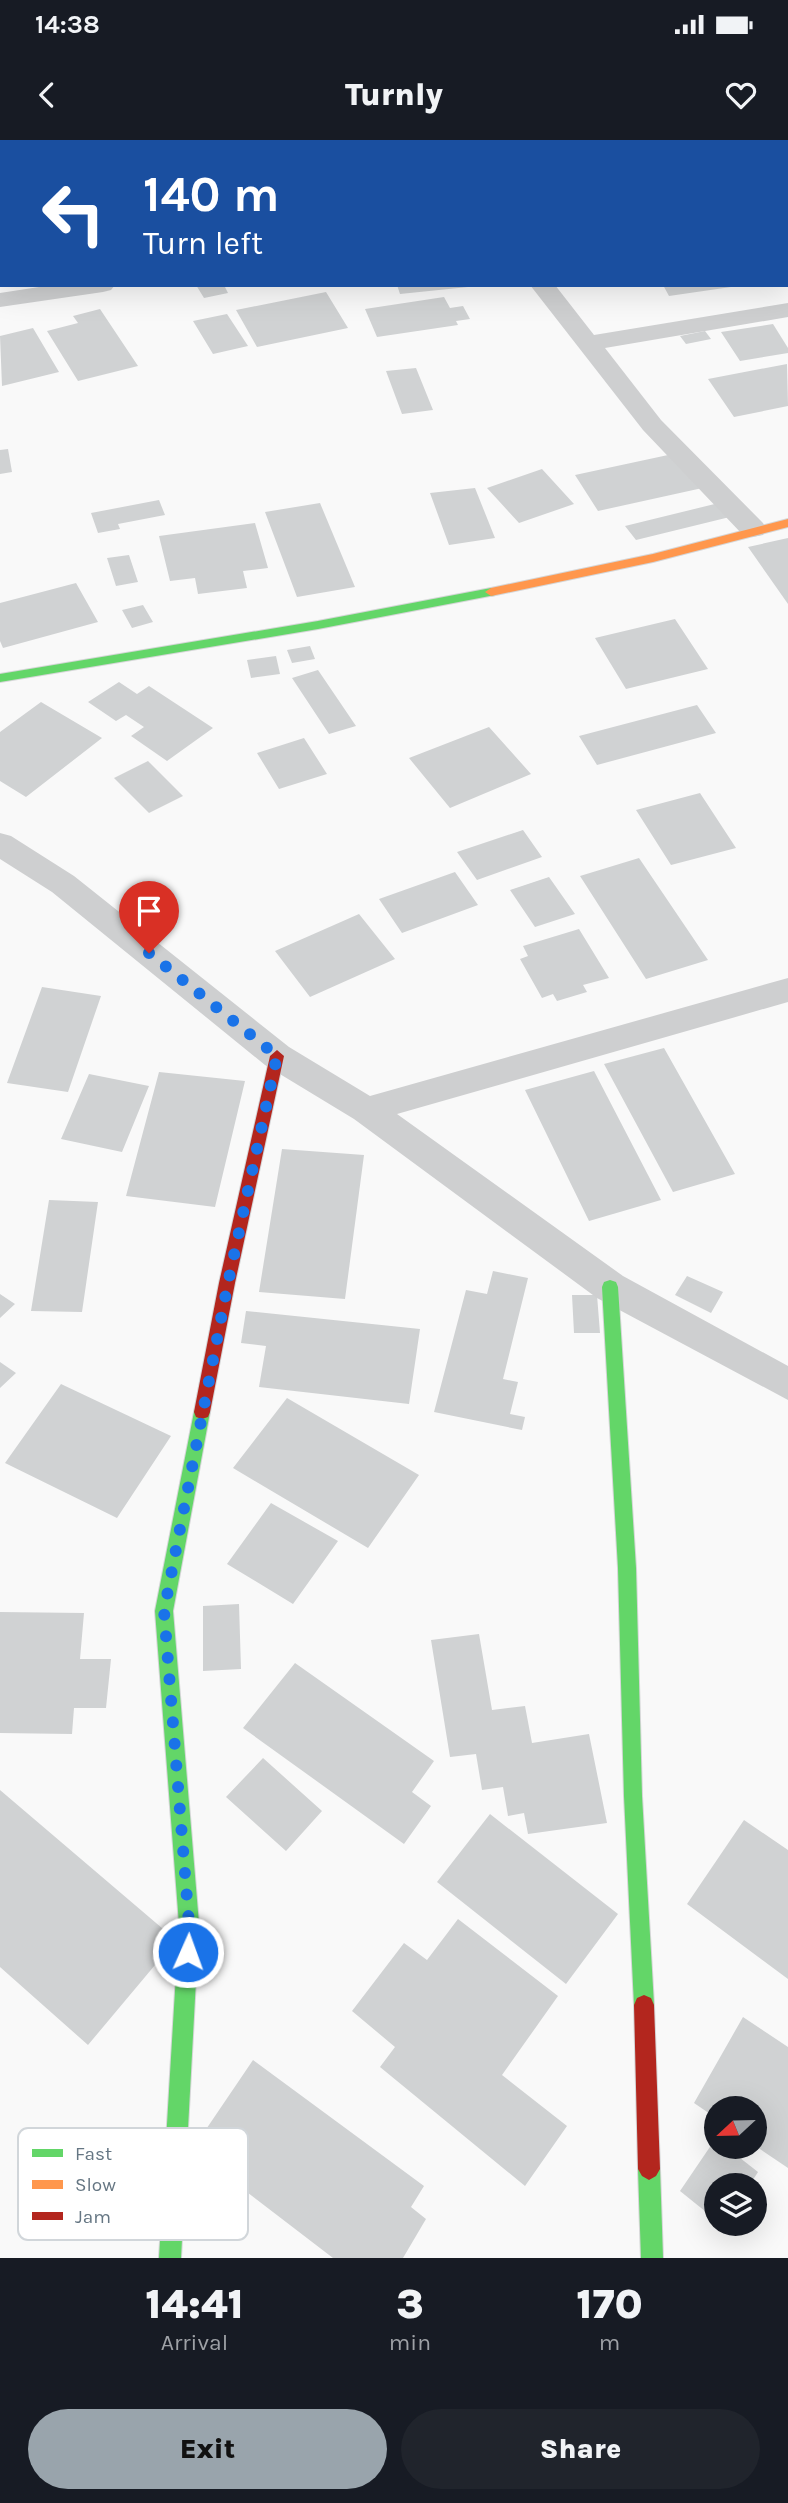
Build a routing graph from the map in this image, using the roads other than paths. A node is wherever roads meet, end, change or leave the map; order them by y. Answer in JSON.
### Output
{"nodes":[{"id":1,"x":88,"y":287,"type":"edge"},
{"id":2,"x":544,"y":287,"type":"edge"},
{"id":3,"x":0,"y":299,"type":"edge"},
{"id":4,"x":788,"y":310,"type":"edge"},
{"id":5,"x":587,"y":344,"type":"junction"},
{"id":6,"x":788,"y":523,"type":"edge"},
{"id":7,"x":753,"y":529,"type":"junction"},
{"id":8,"x":0,"y":678,"type":"edge"},
{"id":9,"x":3,"y":855,"type":"edge"},
{"id":10,"x":788,"y":990,"type":"edge"},
{"id":11,"x":277,"y":1056,"type":"junction"},
{"id":12,"x":366,"y":1110,"type":"junction"},
{"id":13,"x":610,"y":1287,"type":"junction"},
{"id":14,"x":788,"y":1384,"type":"edge"},
{"id":15,"x":177,"y":2128,"type":"edge"},
{"id":16,"x":171,"y":2240,"type":"edge"},
{"id":17,"x":170,"y":2258,"type":"edge"},
{"id":18,"x":652,"y":2258,"type":"edge"}],
"edges":[{"from":1,"to":3,"type":"street"},
{"from":2,"to":5,"type":"street"},
{"from":4,"to":5,"type":"street"},
{"from":5,"to":7,"type":"street"},
{"from":6,"to":7,"type":"street"},
{"from":7,"to":8,"type":"street"},
{"from":9,"to":11,"type":"street"},
{"from":10,"to":12,"type":"street"},
{"from":11,"to":12,"type":"street"},
{"from":11,"to":15,"type":"street"},
{"from":12,"to":13,"type":"street"},
{"from":13,"to":14,"type":"street"},
{"from":13,"to":18,"type":"street"},
{"from":16,"to":17,"type":"street"}]}
